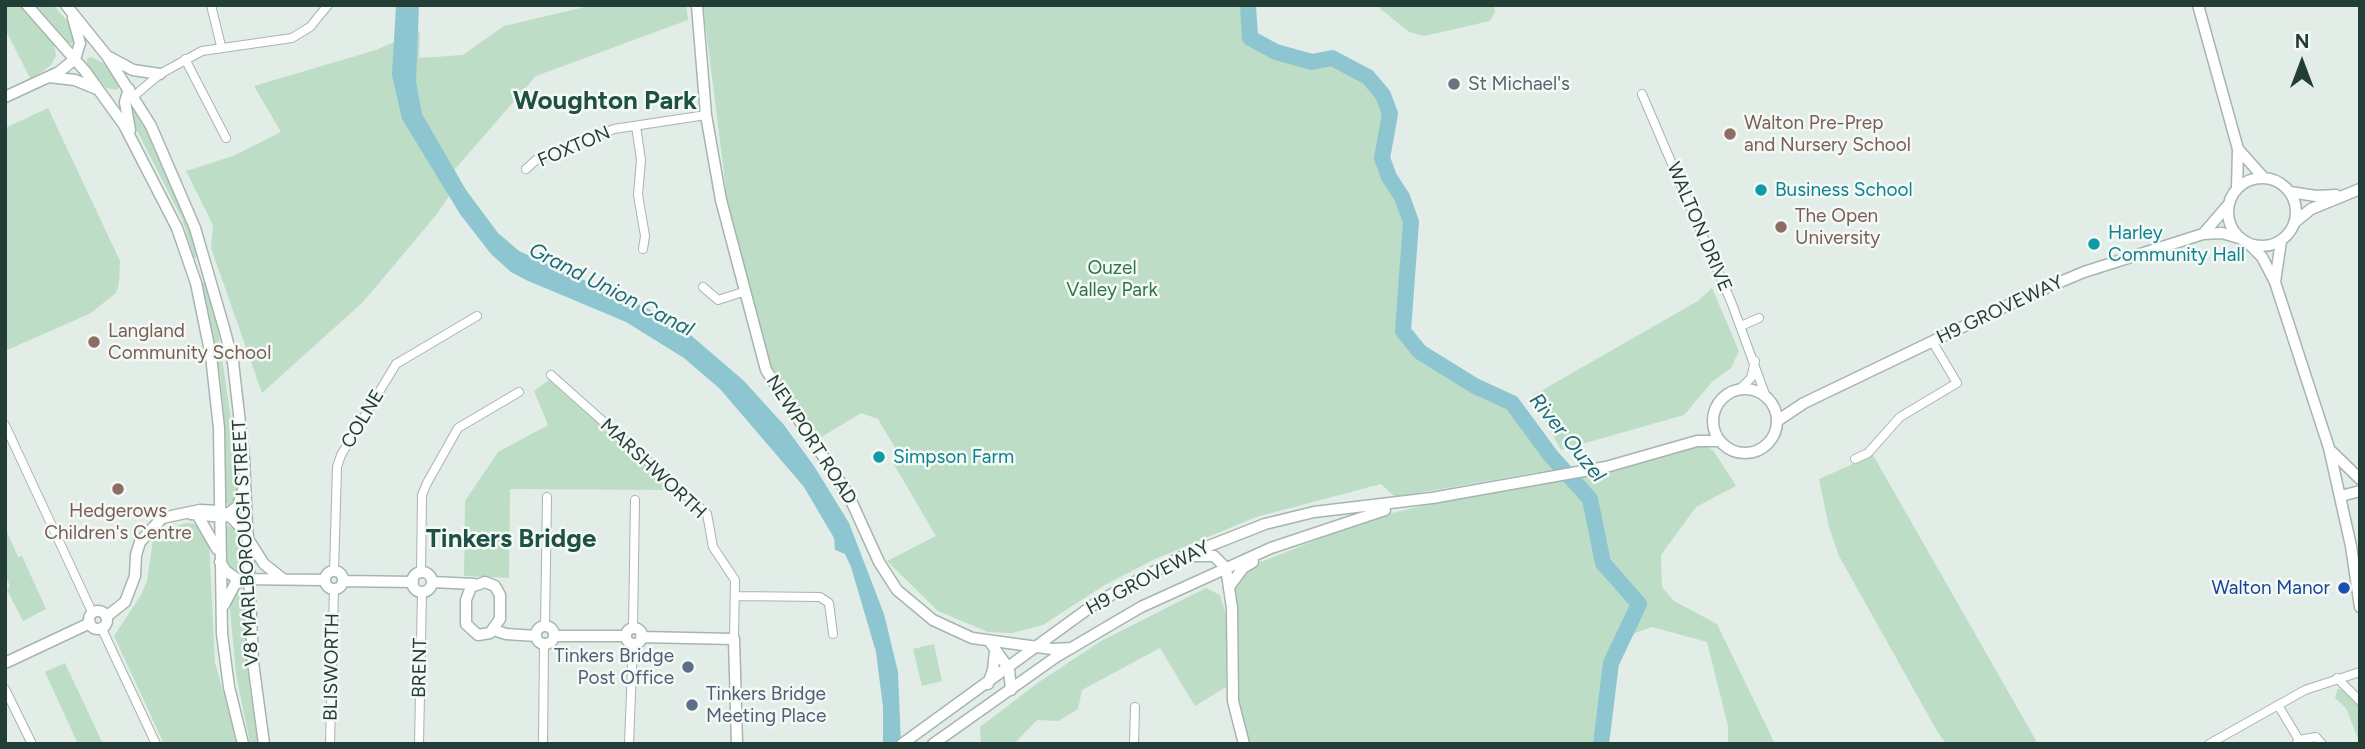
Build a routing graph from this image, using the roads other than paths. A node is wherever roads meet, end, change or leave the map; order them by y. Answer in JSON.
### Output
{"nodes":[{"id":1,"x":27,"y":5,"type":"edge"},
{"id":2,"x":211,"y":5,"type":"edge"},
{"id":3,"x":328,"y":5,"type":"edge"},
{"id":4,"x":697,"y":5,"type":"edge"},
{"id":5,"x":2199,"y":5,"type":"edge"},
{"id":6,"x":69,"y":8,"type":"edge"},
{"id":7,"x":221,"y":46,"type":"junction"},
{"id":8,"x":105,"y":53,"type":"junction"},
{"id":9,"x":74,"y":54,"type":"junction"},
{"id":10,"x":185,"y":59,"type":"junction"},
{"id":11,"x":49,"y":76,"type":"junction"},
{"id":12,"x":158,"y":76,"type":"junction"},
{"id":13,"x":101,"y":92,"type":"junction"},
{"id":14,"x":130,"y":94,"type":"junction"},
{"id":15,"x":1642,"y":94,"type":"dead end"},
{"id":16,"x":5,"y":97,"type":"edge"},
{"id":17,"x":706,"y":115,"type":"junction"},
{"id":18,"x":636,"y":126,"type":"junction"},
{"id":19,"x":226,"y":138,"type":"dead end"},
{"id":20,"x":132,"y":139,"type":"junction"},
{"id":21,"x":2238,"y":149,"type":"junction"},
{"id":22,"x":526,"y":169,"type":"dead end"},
{"id":23,"x":2264,"y":178,"type":"junction"},
{"id":24,"x":2237,"y":189,"type":"junction"},
{"id":25,"x":2360,"y":189,"type":"edge"},
{"id":26,"x":2290,"y":192,"type":"junction"},
{"id":27,"x":2344,"y":194,"type":"junction"},
{"id":28,"x":2229,"y":204,"type":"junction"},
{"id":29,"x":2295,"y":222,"type":"junction"},
{"id":30,"x":2203,"y":234,"type":"junction"},
{"id":31,"x":2244,"y":241,"type":"junction"},
{"id":32,"x":2281,"y":241,"type":"junction"},
{"id":33,"x":643,"y":249,"type":"dead end"},
{"id":34,"x":2275,"y":282,"type":"junction"},
{"id":35,"x":703,"y":288,"type":"dead end"},
{"id":36,"x":743,"y":292,"type":"junction"},
{"id":37,"x":477,"y":316,"type":"dead end"},
{"id":38,"x":1759,"y":318,"type":"dead end"},
{"id":39,"x":1741,"y":326,"type":"junction"},
{"id":40,"x":1933,"y":341,"type":"junction"},
{"id":41,"x":1755,"y":361,"type":"junction"},
{"id":42,"x":551,"y":375,"type":"dead end"},
{"id":43,"x":1740,"y":390,"type":"junction"},
{"id":44,"x":519,"y":392,"type":"dead end"},
{"id":45,"x":1769,"y":401,"type":"junction"},
{"id":46,"x":1804,"y":403,"type":"junction"},
{"id":47,"x":1713,"y":420,"type":"junction"},
{"id":48,"x":1777,"y":421,"type":"junction"},
{"id":49,"x":5,"y":425,"type":"edge"},
{"id":50,"x":1697,"y":441,"type":"junction"},
{"id":51,"x":1719,"y":441,"type":"junction"},
{"id":52,"x":2329,"y":448,"type":"junction"},
{"id":53,"x":1855,"y":459,"type":"dead end"},
{"id":54,"x":2360,"y":479,"type":"edge"},
{"id":55,"x":246,"y":480,"type":"junction"},
{"id":56,"x":2360,"y":491,"type":"edge"},
{"id":57,"x":2341,"y":496,"type":"junction"},
{"id":58,"x":547,"y":497,"type":"dead end"},
{"id":59,"x":1432,"y":498,"type":"junction"},
{"id":60,"x":635,"y":500,"type":"dead end"},
{"id":61,"x":222,"y":514,"type":"junction"},
{"id":62,"x":193,"y":515,"type":"junction"},
{"id":63,"x":1318,"y":531,"type":"junction"},
{"id":64,"x":248,"y":537,"type":"junction"},
{"id":65,"x":1228,"y":537,"type":"junction"},
{"id":66,"x":1181,"y":557,"type":"junction"},
{"id":67,"x":219,"y":558,"type":"junction"},
{"id":68,"x":1218,"y":558,"type":"junction"},
{"id":69,"x":1226,"y":568,"type":"junction"},
{"id":70,"x":334,"y":571,"type":"junction"},
{"id":71,"x":421,"y":572,"type":"junction"},
{"id":72,"x":1214,"y":573,"type":"junction"},
{"id":73,"x":249,"y":580,"type":"junction"},
{"id":74,"x":286,"y":580,"type":"junction"},
{"id":75,"x":325,"y":580,"type":"junction"},
{"id":76,"x":343,"y":581,"type":"junction"},
{"id":77,"x":413,"y":582,"type":"junction"},
{"id":78,"x":432,"y":582,"type":"junction"},
{"id":79,"x":474,"y":584,"type":"junction"},
{"id":80,"x":334,"y":589,"type":"junction"},
{"id":81,"x":422,"y":592,"type":"junction"},
{"id":82,"x":1229,"y":592,"type":"junction"},
{"id":83,"x":735,"y":596,"type":"junction"},
{"id":84,"x":2360,"y":607,"type":"edge"},
{"id":85,"x":221,"y":613,"type":"junction"},
{"id":86,"x":91,"y":618,"type":"junction"},
{"id":87,"x":104,"y":622,"type":"junction"},
{"id":88,"x":545,"y":627,"type":"junction"},
{"id":89,"x":494,"y":630,"type":"junction"},
{"id":90,"x":833,"y":634,"type":"dead end"},
{"id":91,"x":554,"y":636,"type":"junction"},
{"id":92,"x":634,"y":636,"type":"junction"},
{"id":93,"x":734,"y":639,"type":"junction"},
{"id":94,"x":540,"y":640,"type":"junction"},
{"id":95,"x":993,"y":646,"type":"junction"},
{"id":96,"x":1037,"y":646,"type":"junction"},
{"id":97,"x":1072,"y":648,"type":"junction"},
{"id":98,"x":5,"y":663,"type":"edge"},
{"id":99,"x":1009,"y":669,"type":"junction"},
{"id":100,"x":2360,"y":672,"type":"edge"},
{"id":101,"x":2337,"y":678,"type":"junction"},
{"id":102,"x":988,"y":684,"type":"junction"},
{"id":103,"x":5,"y":689,"type":"edge"},
{"id":104,"x":1011,"y":690,"type":"junction"},
{"id":105,"x":2360,"y":701,"type":"edge"},
{"id":106,"x":2278,"y":705,"type":"junction"},
{"id":107,"x":1135,"y":707,"type":"dead end"},
{"id":108,"x":2297,"y":742,"type":"edge"},
{"id":109,"x":32,"y":744,"type":"edge"},
{"id":110,"x":156,"y":744,"type":"edge"},
{"id":111,"x":243,"y":744,"type":"edge"},
{"id":112,"x":264,"y":744,"type":"edge"},
{"id":113,"x":330,"y":744,"type":"edge"},
{"id":114,"x":419,"y":744,"type":"edge"},
{"id":115,"x":543,"y":744,"type":"edge"},
{"id":116,"x":629,"y":744,"type":"edge"},
{"id":117,"x":737,"y":744,"type":"edge"},
{"id":118,"x":902,"y":744,"type":"edge"},
{"id":119,"x":933,"y":744,"type":"edge"},
{"id":120,"x":1135,"y":744,"type":"edge"},
{"id":121,"x":1244,"y":744,"type":"edge"},
{"id":122,"x":2209,"y":744,"type":"edge"},
{"id":123,"x":2322,"y":744,"type":"edge"}],
"edges":[{"from":1,"to":9,"type":"street","name":"V8 MARLBOROUGH STREET"},
{"from":2,"to":7,"type":"street"},
{"from":3,"to":7,"type":"street"},
{"from":4,"to":17,"type":"street","name":"NEWPORT ROAD"},
{"from":5,"to":21,"type":"street"},
{"from":6,"to":8,"type":"street","name":"V8 MARLBOROUGH STREET"},
{"from":6,"to":9,"type":"street"},
{"from":7,"to":10,"type":"street"},
{"from":8,"to":9,"type":"street"},
{"from":8,"to":12,"type":"street"},
{"from":8,"to":14,"type":"street","name":"V8 MARLBOROUGH STREET"},
{"from":9,"to":11,"type":"street"},
{"from":9,"to":13,"type":"street","name":"V8 MARLBOROUGH STREET"},
{"from":10,"to":12,"type":"street"},
{"from":10,"to":19,"type":"street"},
{"from":11,"to":13,"type":"street"},
{"from":11,"to":16,"type":"street"},
{"from":12,"to":14,"type":"street"},
{"from":13,"to":14,"type":"street"},
{"from":13,"to":20,"type":"street","name":"V8 MARLBOROUGH STREET"},
{"from":14,"to":20,"type":"street"},
{"from":14,"to":55,"type":"street","name":"V8 MARLBOROUGH STREET"},
{"from":15,"to":39,"type":"street","name":"WALTON DRIVE"},
{"from":17,"to":18,"type":"street","name":"FOXTON"},
{"from":17,"to":36,"type":"street","name":"NEWPORT ROAD"},
{"from":18,"to":22,"type":"street","name":"FOXTON"},
{"from":18,"to":33,"type":"street"},
{"from":20,"to":61,"type":"street","name":"V8 MARLBOROUGH STREET"},
{"from":21,"to":23,"type":"street"},
{"from":21,"to":24,"type":"street"},
{"from":23,"to":24,"type":"street"},
{"from":23,"to":26,"type":"street"},
{"from":24,"to":28,"type":"street"},
{"from":25,"to":27,"type":"street"},
{"from":26,"to":27,"type":"street"},
{"from":26,"to":29,"type":"street"},
{"from":27,"to":29,"type":"street"},
{"from":28,"to":30,"type":"street"},
{"from":28,"to":31,"type":"street"},
{"from":29,"to":32,"type":"street"},
{"from":30,"to":31,"type":"street","name":"H9 GROVEWAY"},
{"from":30,"to":40,"type":"street","name":"H9 GROVEWAY"},
{"from":31,"to":32,"type":"street"},
{"from":31,"to":34,"type":"street"},
{"from":32,"to":34,"type":"street"},
{"from":34,"to":52,"type":"street"},
{"from":35,"to":36,"type":"street"},
{"from":36,"to":95,"type":"street","name":"NEWPORT ROAD"},
{"from":37,"to":70,"type":"street","name":"COLNE"},
{"from":38,"to":39,"type":"street"},
{"from":39,"to":41,"type":"street","name":"WALTON DRIVE"},
{"from":40,"to":46,"type":"street","name":"H9 GROVEWAY"},
{"from":40,"to":53,"type":"street"},
{"from":41,"to":43,"type":"street"},
{"from":41,"to":45,"type":"street","name":"WALTON DRIVE"},
{"from":42,"to":83,"type":"street","name":"MARSHWORTH"},
{"from":43,"to":45,"type":"street"},
{"from":43,"to":47,"type":"street"},
{"from":44,"to":71,"type":"street"},
{"from":45,"to":46,"type":"street","name":"H9 GROVEWAY"},
{"from":45,"to":48,"type":"street"},
{"from":46,"to":48,"type":"street","name":"H9 GROVEWAY"},
{"from":47,"to":50,"type":"street"},
{"from":47,"to":51,"type":"street"},
{"from":48,"to":51,"type":"street"},
{"from":49,"to":86,"type":"street"},
{"from":50,"to":51,"type":"street","name":"H9 GROVEWAY"},
{"from":50,"to":59,"type":"street","name":"H9 GROVEWAY"},
{"from":52,"to":54,"type":"street"},
{"from":52,"to":57,"type":"street"},
{"from":55,"to":61,"type":"street"},
{"from":55,"to":64,"type":"street","name":"V8 MARLBOROUGH STREET"},
{"from":56,"to":57,"type":"street"},
{"from":57,"to":84,"type":"street"},
{"from":58,"to":88,"type":"street"},
{"from":59,"to":63,"type":"street","name":"H9 GROVEWAY"},
{"from":59,"to":65,"type":"street","name":"H9 GROVEWAY"},
{"from":60,"to":92,"type":"street"},
{"from":61,"to":62,"type":"street"},
{"from":61,"to":64,"type":"street"},
{"from":61,"to":67,"type":"street","name":"V8 MARLBOROUGH STREET"},
{"from":62,"to":67,"type":"street"},
{"from":62,"to":87,"type":"street"},
{"from":63,"to":69,"type":"street","name":"H9 GROVEWAY"},
{"from":63,"to":82,"type":"street"},
{"from":64,"to":73,"type":"street","name":"V8 MARLBOROUGH STREET"},
{"from":64,"to":74,"type":"street"},
{"from":65,"to":66,"type":"street","name":"H9 GROVEWAY"},
{"from":65,"to":68,"type":"street"},
{"from":66,"to":68,"type":"street"},
{"from":66,"to":96,"type":"street","name":"H9 GROVEWAY"},
{"from":67,"to":73,"type":"street"},
{"from":67,"to":85,"type":"street","name":"V8 MARLBOROUGH STREET"},
{"from":68,"to":69,"type":"street"},
{"from":68,"to":72,"type":"street"},
{"from":69,"to":72,"type":"street","name":"H9 GROVEWAY"},
{"from":69,"to":82,"type":"street"},
{"from":70,"to":75,"type":"street"},
{"from":70,"to":76,"type":"street"},
{"from":71,"to":77,"type":"street"},
{"from":71,"to":78,"type":"street"},
{"from":72,"to":82,"type":"street"},
{"from":72,"to":97,"type":"street","name":"H9 GROVEWAY"},
{"from":73,"to":74,"type":"street"},
{"from":73,"to":85,"type":"street"},
{"from":73,"to":112,"type":"street","name":"V8 MARLBOROUGH STREET"},
{"from":74,"to":75,"type":"street"},
{"from":75,"to":80,"type":"street"},
{"from":76,"to":77,"type":"street"},
{"from":76,"to":80,"type":"street"},
{"from":77,"to":81,"type":"street"},
{"from":78,"to":79,"type":"street"},
{"from":78,"to":81,"type":"street"},
{"from":79,"to":89,"type":"street"},
{"from":79,"to":89,"type":"street"},
{"from":80,"to":113,"type":"street","name":"BLISWORTH"},
{"from":81,"to":114,"type":"street","name":"BRENT"},
{"from":82,"to":121,"type":"street"},
{"from":83,"to":90,"type":"street"},
{"from":83,"to":93,"type":"street","name":"MARSHWORTH"},
{"from":85,"to":111,"type":"street","name":"V8 MARLBOROUGH STREET"},
{"from":86,"to":87,"type":"street"},
{"from":86,"to":87,"type":"street"},
{"from":86,"to":98,"type":"street"},
{"from":87,"to":110,"type":"street"},
{"from":88,"to":91,"type":"street"},
{"from":88,"to":94,"type":"street"},
{"from":89,"to":94,"type":"street"},
{"from":91,"to":92,"type":"street"},
{"from":91,"to":94,"type":"street"},
{"from":92,"to":93,"type":"street"},
{"from":92,"to":116,"type":"street"},
{"from":93,"to":117,"type":"street","name":"MARSHWORTH"},
{"from":94,"to":115,"type":"street"},
{"from":95,"to":96,"type":"street","name":"NEWPORT ROAD"},
{"from":95,"to":99,"type":"street"},
{"from":95,"to":102,"type":"street"},
{"from":96,"to":97,"type":"street","name":"NEWPORT ROAD"},
{"from":96,"to":99,"type":"street","name":"H9 GROVEWAY"},
{"from":97,"to":104,"type":"street","name":"H9 GROVEWAY"},
{"from":99,"to":102,"type":"street","name":"H9 GROVEWAY"},
{"from":99,"to":104,"type":"street"},
{"from":100,"to":101,"type":"street"},
{"from":101,"to":105,"type":"street"},
{"from":101,"to":106,"type":"street"},
{"from":102,"to":118,"type":"street","name":"H9 GROVEWAY"},
{"from":103,"to":109,"type":"street"},
{"from":104,"to":119,"type":"street","name":"H9 GROVEWAY"},
{"from":106,"to":108,"type":"street"},
{"from":106,"to":122,"type":"street"},
{"from":107,"to":120,"type":"street"},
{"from":108,"to":123,"type":"street"}]}
